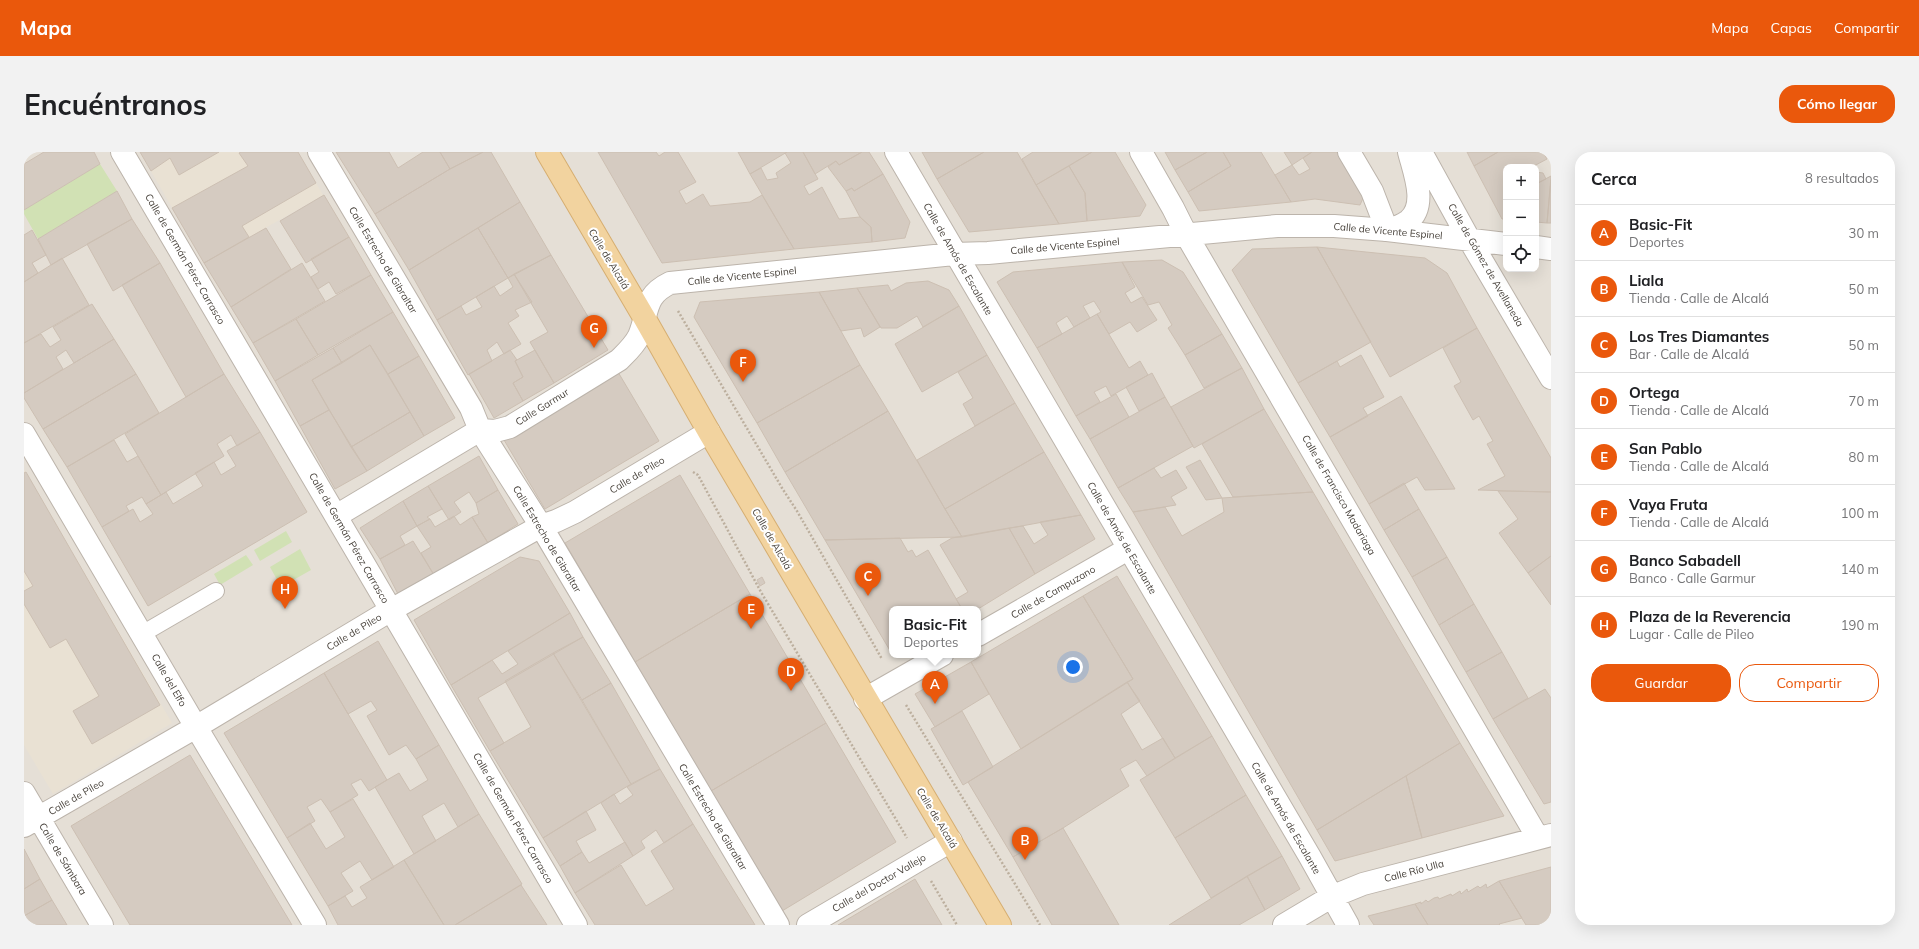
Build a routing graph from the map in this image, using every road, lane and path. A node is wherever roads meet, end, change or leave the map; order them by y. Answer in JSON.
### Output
{"nodes":[{"id":1,"x":122,"y":152,"type":"edge"},
{"id":2,"x":319,"y":152,"type":"edge"},
{"id":3,"x":547,"y":152,"type":"edge"},
{"id":4,"x":896,"y":152,"type":"edge"},
{"id":5,"x":1141,"y":152,"type":"edge"},
{"id":6,"x":1349,"y":152,"type":"edge"},
{"id":7,"x":1409,"y":152,"type":"edge"},
{"id":8,"x":1421,"y":152,"type":"edge"},
{"id":9,"x":1387,"y":230,"type":"junction"},
{"id":10,"x":1186,"y":236,"type":"junction"},
{"id":11,"x":1469,"y":239,"type":"junction"},
{"id":12,"x":1503,"y":244,"type":"edge"},
{"id":13,"x":1539,"y":247,"type":"edge"},
{"id":14,"x":1551,"y":249,"type":"edge"},
{"id":15,"x":954,"y":254,"type":"junction"},
{"id":16,"x":678,"y":311,"type":"dead end"},
{"id":17,"x":645,"y":318,"type":"junction"},
{"id":18,"x":1551,"y":378,"type":"edge"},
{"id":19,"x":480,"y":430,"type":"junction"},
{"id":20,"x":709,"y":432,"type":"junction"},
{"id":21,"x":24,"y":434,"type":"edge"},
{"id":22,"x":692,"y":472,"type":"dead end"},
{"id":23,"x":336,"y":516,"type":"junction"},
{"id":24,"x":541,"y":526,"type":"junction"},
{"id":25,"x":1128,"y":549,"type":"junction"},
{"id":26,"x":216,"y":591,"type":"dead end"},
{"id":27,"x":391,"y":610,"type":"junction"},
{"id":28,"x":981,"y":633,"type":"edge"},
{"id":29,"x":142,"y":634,"type":"junction"},
{"id":30,"x":937,"y":658,"type":"edge"},
{"id":31,"x":884,"y":663,"type":"dead end"},
{"id":32,"x":865,"y":699,"type":"junction"},
{"id":33,"x":906,"y":704,"type":"dead end"},
{"id":34,"x":196,"y":728,"type":"junction"},
{"id":35,"x":24,"y":792,"type":"edge"},
{"id":36,"x":32,"y":822,"type":"edge"},
{"id":37,"x":900,"y":827,"type":"dead end"},
{"id":38,"x":1544,"y":836,"type":"edge"},
{"id":39,"x":951,"y":841,"type":"junction"},
{"id":40,"x":929,"y":877,"type":"dead end"},
{"id":41,"x":1331,"y":897,"type":"junction"},
{"id":42,"x":102,"y":925,"type":"edge"},
{"id":43,"x":315,"y":925,"type":"edge"},
{"id":44,"x":576,"y":925,"type":"edge"},
{"id":45,"x":778,"y":925,"type":"edge"},
{"id":46,"x":808,"y":925,"type":"edge"},
{"id":47,"x":957,"y":925,"type":"edge"},
{"id":48,"x":1000,"y":925,"type":"edge"},
{"id":49,"x":1040,"y":925,"type":"edge"},
{"id":50,"x":1284,"y":925,"type":"edge"},
{"id":51,"x":1348,"y":925,"type":"edge"}],
"edges":[{"from":1,"to":23,"type":"street","name":"Calle de Germán Pérez Carrasco"},
{"from":2,"to":19,"type":"street","name":"Calle Estrecho de Gibraltar"},
{"from":3,"to":17,"type":"main road","name":"Calle de Alcalá"},
{"from":4,"to":15,"type":"street","name":"Calle de Amós de Escalante"},
{"from":5,"to":10,"type":"street","name":"Calle de Francisco Madariaga"},
{"from":6,"to":9,"type":"street"},
{"from":7,"to":9,"type":"street"},
{"from":8,"to":11,"type":"street","name":"Calle de Gómez de Avellaneda"},
{"from":9,"to":10,"type":"street","name":"Calle de Vicente Espinel"},
{"from":9,"to":11,"type":"street","name":"Calle de Vicente Espinel"},
{"from":10,"to":15,"type":"street","name":"Calle de Vicente Espinel"},
{"from":10,"to":38,"type":"street","name":"Calle de Francisco Madariaga"},
{"from":11,"to":12,"type":"street","name":"Calle de Vicente Espinel"},
{"from":11,"to":18,"type":"street","name":"Calle de Gómez de Avellaneda"},
{"from":13,"to":14,"type":"street"},
{"from":15,"to":17,"type":"street","name":"Calle de Vicente Espinel"},
{"from":15,"to":25,"type":"street","name":"Calle de Amós de Escalante"},
{"from":16,"to":31,"type":"path"},
{"from":17,"to":19,"type":"street","name":"Calle Garmur"},
{"from":17,"to":20,"type":"main road","name":"Calle de Alcalá"},
{"from":19,"to":23,"type":"street"},
{"from":19,"to":24,"type":"street","name":"Calle Estrecho de Gibraltar"},
{"from":20,"to":24,"type":"street","name":"Calle de Pileo"},
{"from":20,"to":32,"type":"main road","name":"Calle de Alcalá"},
{"from":21,"to":29,"type":"street","name":"Calle del Elfo"},
{"from":22,"to":37,"type":"path"},
{"from":23,"to":27,"type":"street","name":"Calle de Germán Pérez Carrasco"},
{"from":24,"to":27,"type":"street","name":"Calle de Pileo"},
{"from":24,"to":45,"type":"street","name":"Calle Estrecho de Gibraltar"},
{"from":25,"to":28,"type":"street","name":"Calle de Campuzano"},
{"from":25,"to":41,"type":"street","name":"Calle de Amós de Escalante"},
{"from":26,"to":29,"type":"lane"},
{"from":27,"to":34,"type":"street","name":"Calle de Pileo"},
{"from":27,"to":44,"type":"street","name":"Calle de Germán Pérez Carrasco"},
{"from":29,"to":34,"type":"street","name":"Calle del Elfo"},
{"from":30,"to":32,"type":"street"},
{"from":32,"to":39,"type":"main road","name":"Calle de Alcalá"},
{"from":33,"to":49,"type":"path"},
{"from":34,"to":36,"type":"street","name":"Calle de Pileo"},
{"from":34,"to":43,"type":"street","name":"Calle del Elfo"},
{"from":35,"to":36,"type":"street","name":"Calle de Sámbara"},
{"from":36,"to":42,"type":"street","name":"Calle de Sámbara"},
{"from":38,"to":41,"type":"street","name":"Calle Río Ulla"},
{"from":39,"to":46,"type":"street","name":"Calle del Doctor Vallejo"},
{"from":39,"to":48,"type":"main road","name":"Calle de Alcalá"},
{"from":40,"to":47,"type":"path"},
{"from":41,"to":50,"type":"street","name":"Calle Río Ulla"},
{"from":41,"to":51,"type":"street","name":"Calle de Amós de Escalante"}]}
